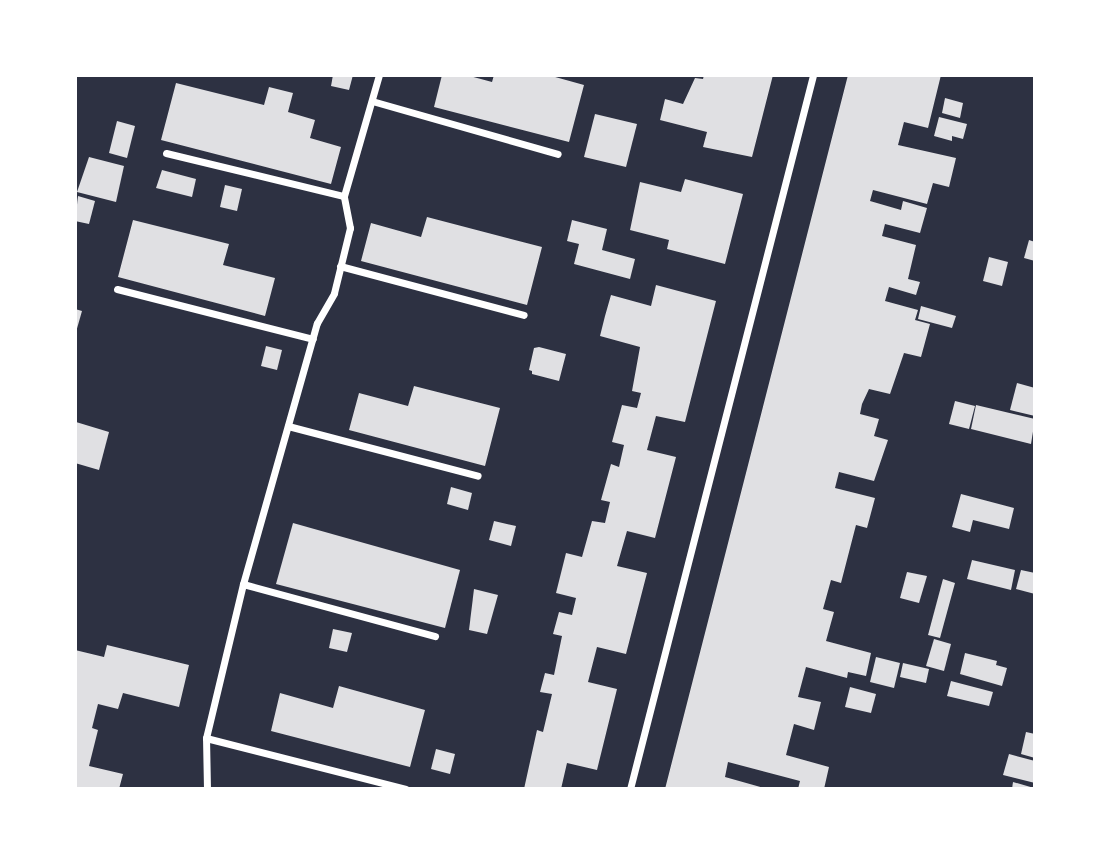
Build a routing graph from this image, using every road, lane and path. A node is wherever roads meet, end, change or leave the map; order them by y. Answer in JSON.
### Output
{"nodes":[{"id":1,"x":379,"y":75,"type":"edge"},
{"id":2,"x":813,"y":75,"type":"edge"},
{"id":3,"x":372,"y":100,"type":"junction"},
{"id":4,"x":166,"y":153,"type":"dead end"},
{"id":5,"x":558,"y":154,"type":"dead end"},
{"id":6,"x":344,"y":197,"type":"junction"},
{"id":7,"x":340,"y":266,"type":"junction"},
{"id":8,"x":117,"y":289,"type":"dead end"},
{"id":9,"x":524,"y":315,"type":"dead end"},
{"id":10,"x":313,"y":339,"type":"junction"},
{"id":11,"x":288,"y":426,"type":"junction"},
{"id":12,"x":478,"y":476,"type":"dead end"},
{"id":13,"x":243,"y":584,"type":"junction"},
{"id":14,"x":435,"y":636,"type":"dead end"},
{"id":15,"x":206,"y":738,"type":"junction"},
{"id":16,"x":207,"y":789,"type":"edge"},
{"id":17,"x":406,"y":789,"type":"edge"},
{"id":18,"x":630,"y":789,"type":"edge"}],
"edges":[{"from":1,"to":3,"type":"street"},
{"from":2,"to":18,"type":"street"},
{"from":3,"to":5,"type":"street"},
{"from":3,"to":6,"type":"street"},
{"from":4,"to":6,"type":"street"},
{"from":6,"to":7,"type":"street"},
{"from":7,"to":9,"type":"street"},
{"from":7,"to":10,"type":"street"},
{"from":8,"to":10,"type":"street"},
{"from":10,"to":11,"type":"street"},
{"from":11,"to":12,"type":"street"},
{"from":11,"to":13,"type":"street"},
{"from":13,"to":14,"type":"street"},
{"from":13,"to":15,"type":"street"},
{"from":15,"to":16,"type":"street"},
{"from":15,"to":17,"type":"street"}]}
